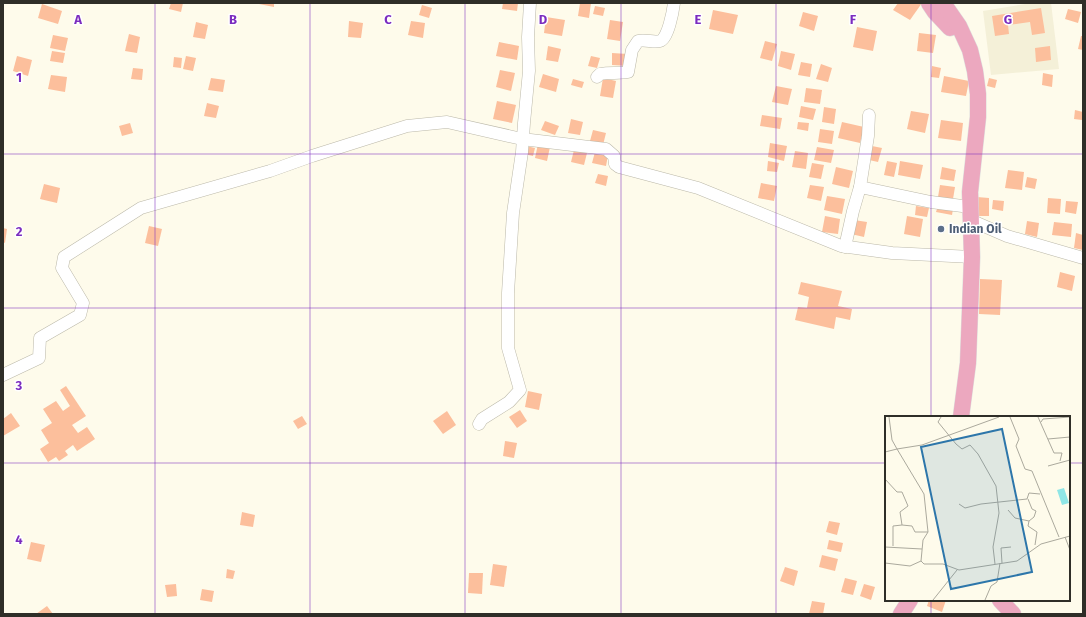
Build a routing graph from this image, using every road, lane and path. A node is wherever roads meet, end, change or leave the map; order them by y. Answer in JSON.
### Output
{"nodes":[{"id":1,"x":530,"y":3,"type":"edge"},
{"id":2,"x":674,"y":3,"type":"edge"},
{"id":3,"x":930,"y":3,"type":"edge"},
{"id":4,"x":943,"y":3,"type":"edge"},
{"id":5,"x":950,"y":3,"type":"edge"},
{"id":6,"x":955,"y":21,"type":"junction"},
{"id":7,"x":970,"y":50,"type":"junction"},
{"id":8,"x":597,"y":77,"type":"dead end"},
{"id":9,"x":869,"y":114,"type":"dead end"},
{"id":10,"x":522,"y":139,"type":"junction"},
{"id":11,"x":860,"y":187,"type":"junction"},
{"id":12,"x":970,"y":213,"type":"junction"},
{"id":13,"x":845,"y":247,"type":"junction"},
{"id":14,"x":972,"y":257,"type":"junction"},
{"id":15,"x":1083,"y":258,"type":"edge"},
{"id":16,"x":3,"y":375,"type":"edge"},
{"id":17,"x":961,"y":416,"type":"edge"},
{"id":18,"x":479,"y":424,"type":"dead end"},
{"id":19,"x":909,"y":601,"type":"edge"},
{"id":20,"x":1001,"y":601,"type":"edge"},
{"id":21,"x":901,"y":614,"type":"edge"},
{"id":22,"x":1013,"y":614,"type":"edge"}],
"edges":[{"from":1,"to":10,"type":"street"},
{"from":2,"to":8,"type":"street"},
{"from":3,"to":7,"type":"main road"},
{"from":4,"to":6,"type":"main road"},
{"from":5,"to":6,"type":"street"},
{"from":6,"to":7,"type":"main road"},
{"from":7,"to":12,"type":"main road"},
{"from":9,"to":11,"type":"street"},
{"from":10,"to":13,"type":"street"},
{"from":10,"to":16,"type":"street"},
{"from":10,"to":18,"type":"street"},
{"from":11,"to":12,"type":"street"},
{"from":11,"to":13,"type":"street"},
{"from":12,"to":14,"type":"main road"},
{"from":12,"to":15,"type":"street"},
{"from":13,"to":14,"type":"street"},
{"from":14,"to":17,"type":"main road"},
{"from":19,"to":21,"type":"main road"},
{"from":20,"to":22,"type":"main road"}]}
